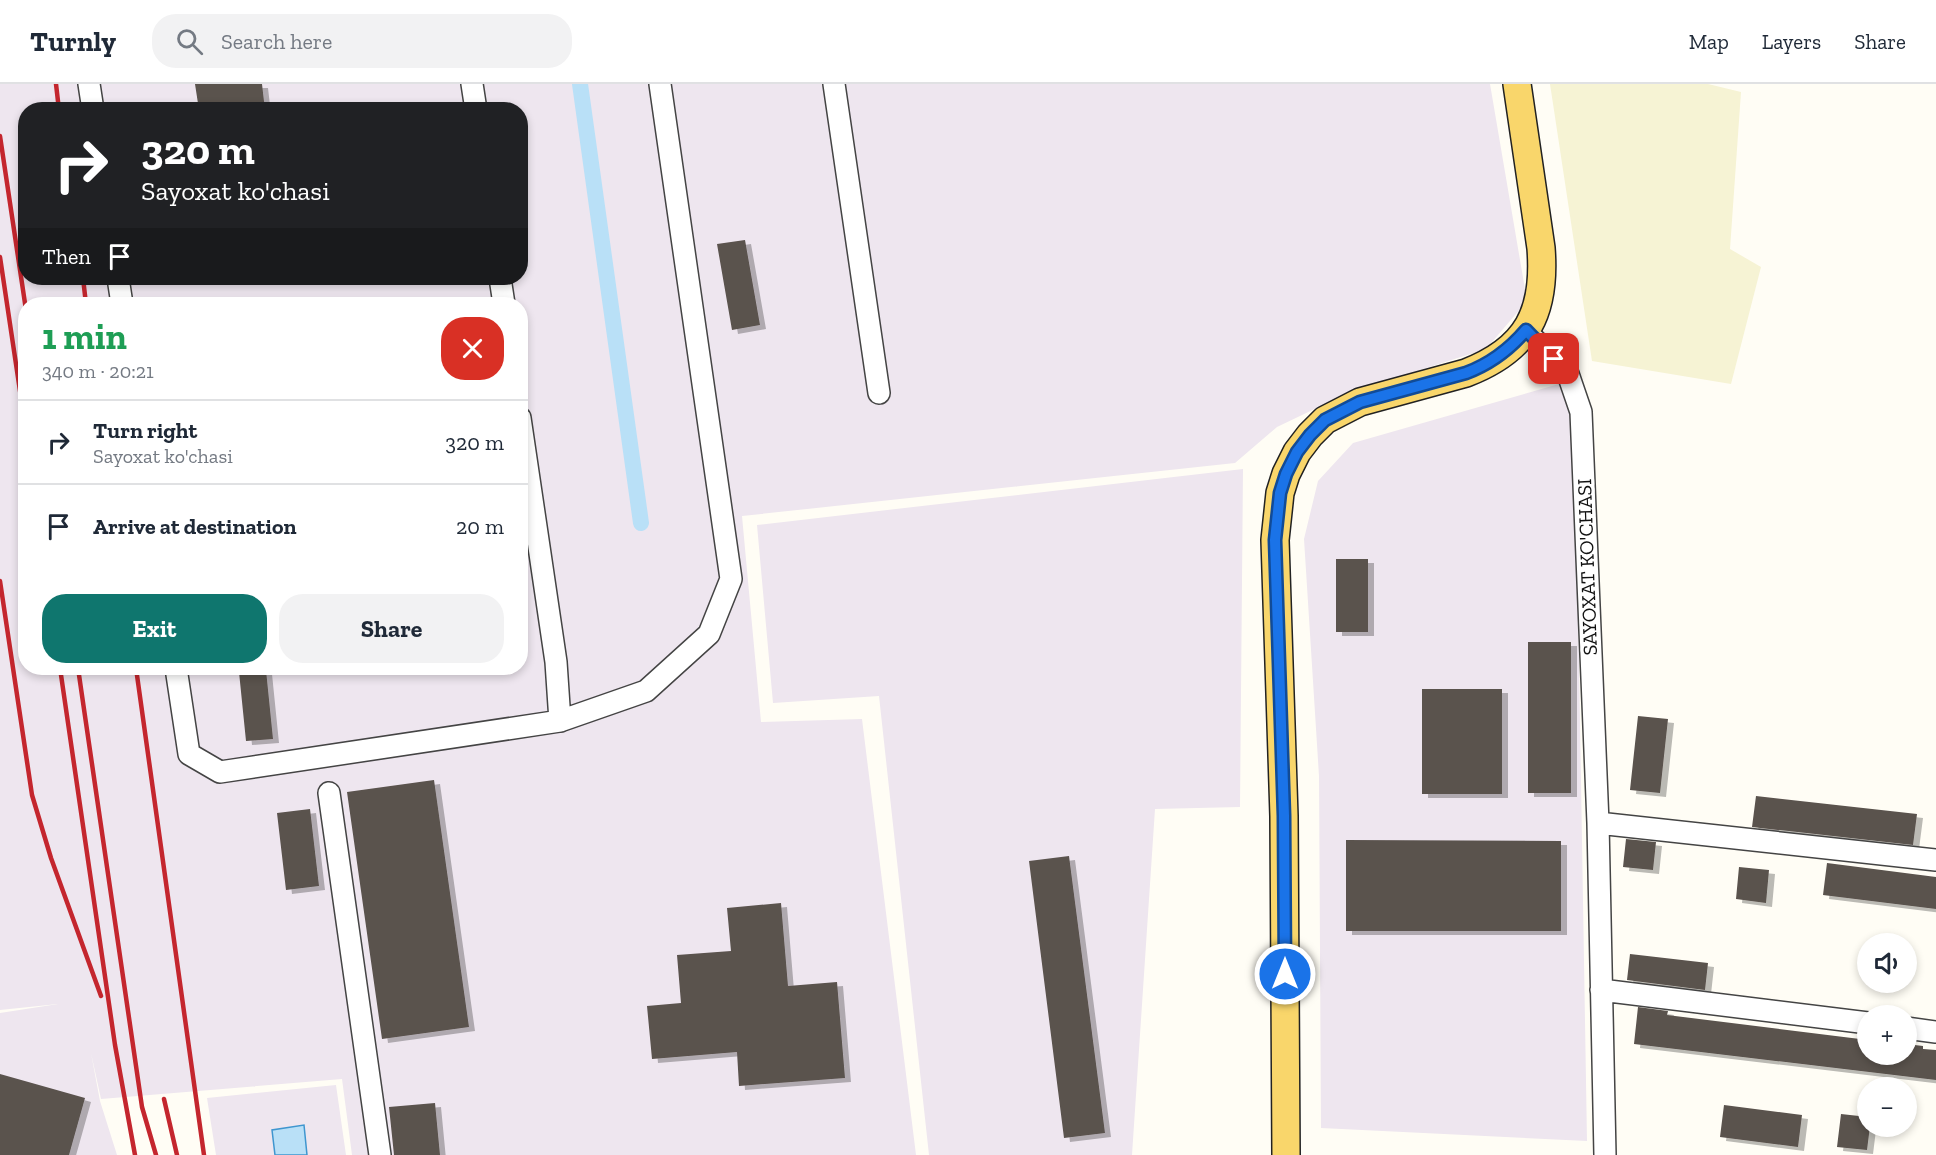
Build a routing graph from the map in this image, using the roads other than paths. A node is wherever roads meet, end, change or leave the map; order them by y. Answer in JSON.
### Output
{"nodes":[{"id":1,"x":89,"y":84,"type":"edge"},
{"id":2,"x":472,"y":84,"type":"edge"},
{"id":3,"x":660,"y":84,"type":"edge"},
{"id":4,"x":834,"y":84,"type":"edge"},
{"id":5,"x":1517,"y":84,"type":"edge"},
{"id":6,"x":92,"y":102,"type":"edge"},
{"id":7,"x":475,"y":102,"type":"edge"},
{"id":8,"x":1526,"y":330,"type":"junction"},
{"id":9,"x":879,"y":393,"type":"dead end"},
{"id":10,"x":528,"y":472,"type":"edge"},
{"id":11,"x":177,"y":675,"type":"edge"},
{"id":12,"x":560,"y":721,"type":"junction"},
{"id":13,"x":329,"y":793,"type":"dead end"},
{"id":14,"x":1598,"y":823,"type":"junction"},
{"id":15,"x":1936,"y":860,"type":"edge"},
{"id":16,"x":1601,"y":990,"type":"junction"},
{"id":17,"x":1857,"y":1022,"type":"edge"},
{"id":18,"x":1917,"y":1029,"type":"edge"},
{"id":19,"x":1936,"y":1032,"type":"edge"},
{"id":20,"x":380,"y":1155,"type":"edge"},
{"id":21,"x":1286,"y":1155,"type":"edge"},
{"id":22,"x":1605,"y":1155,"type":"edge"}],
"edges":[{"from":1,"to":6,"type":"street"},
{"from":2,"to":7,"type":"street"},
{"from":3,"to":12,"type":"street"},
{"from":4,"to":9,"type":"street"},
{"from":5,"to":8,"type":"main road"},
{"from":8,"to":14,"type":"street","name":"SAYOXAT KO'CHASI"},
{"from":8,"to":21,"type":"main road"},
{"from":10,"to":12,"type":"street"},
{"from":11,"to":12,"type":"street"},
{"from":13,"to":20,"type":"street"},
{"from":14,"to":15,"type":"street"},
{"from":14,"to":16,"type":"street","name":"SAYOXAT KO'CHASI"},
{"from":16,"to":17,"type":"street"},
{"from":16,"to":22,"type":"street","name":"SAYOXAT KO'CHASI"},
{"from":18,"to":19,"type":"street"}]}
